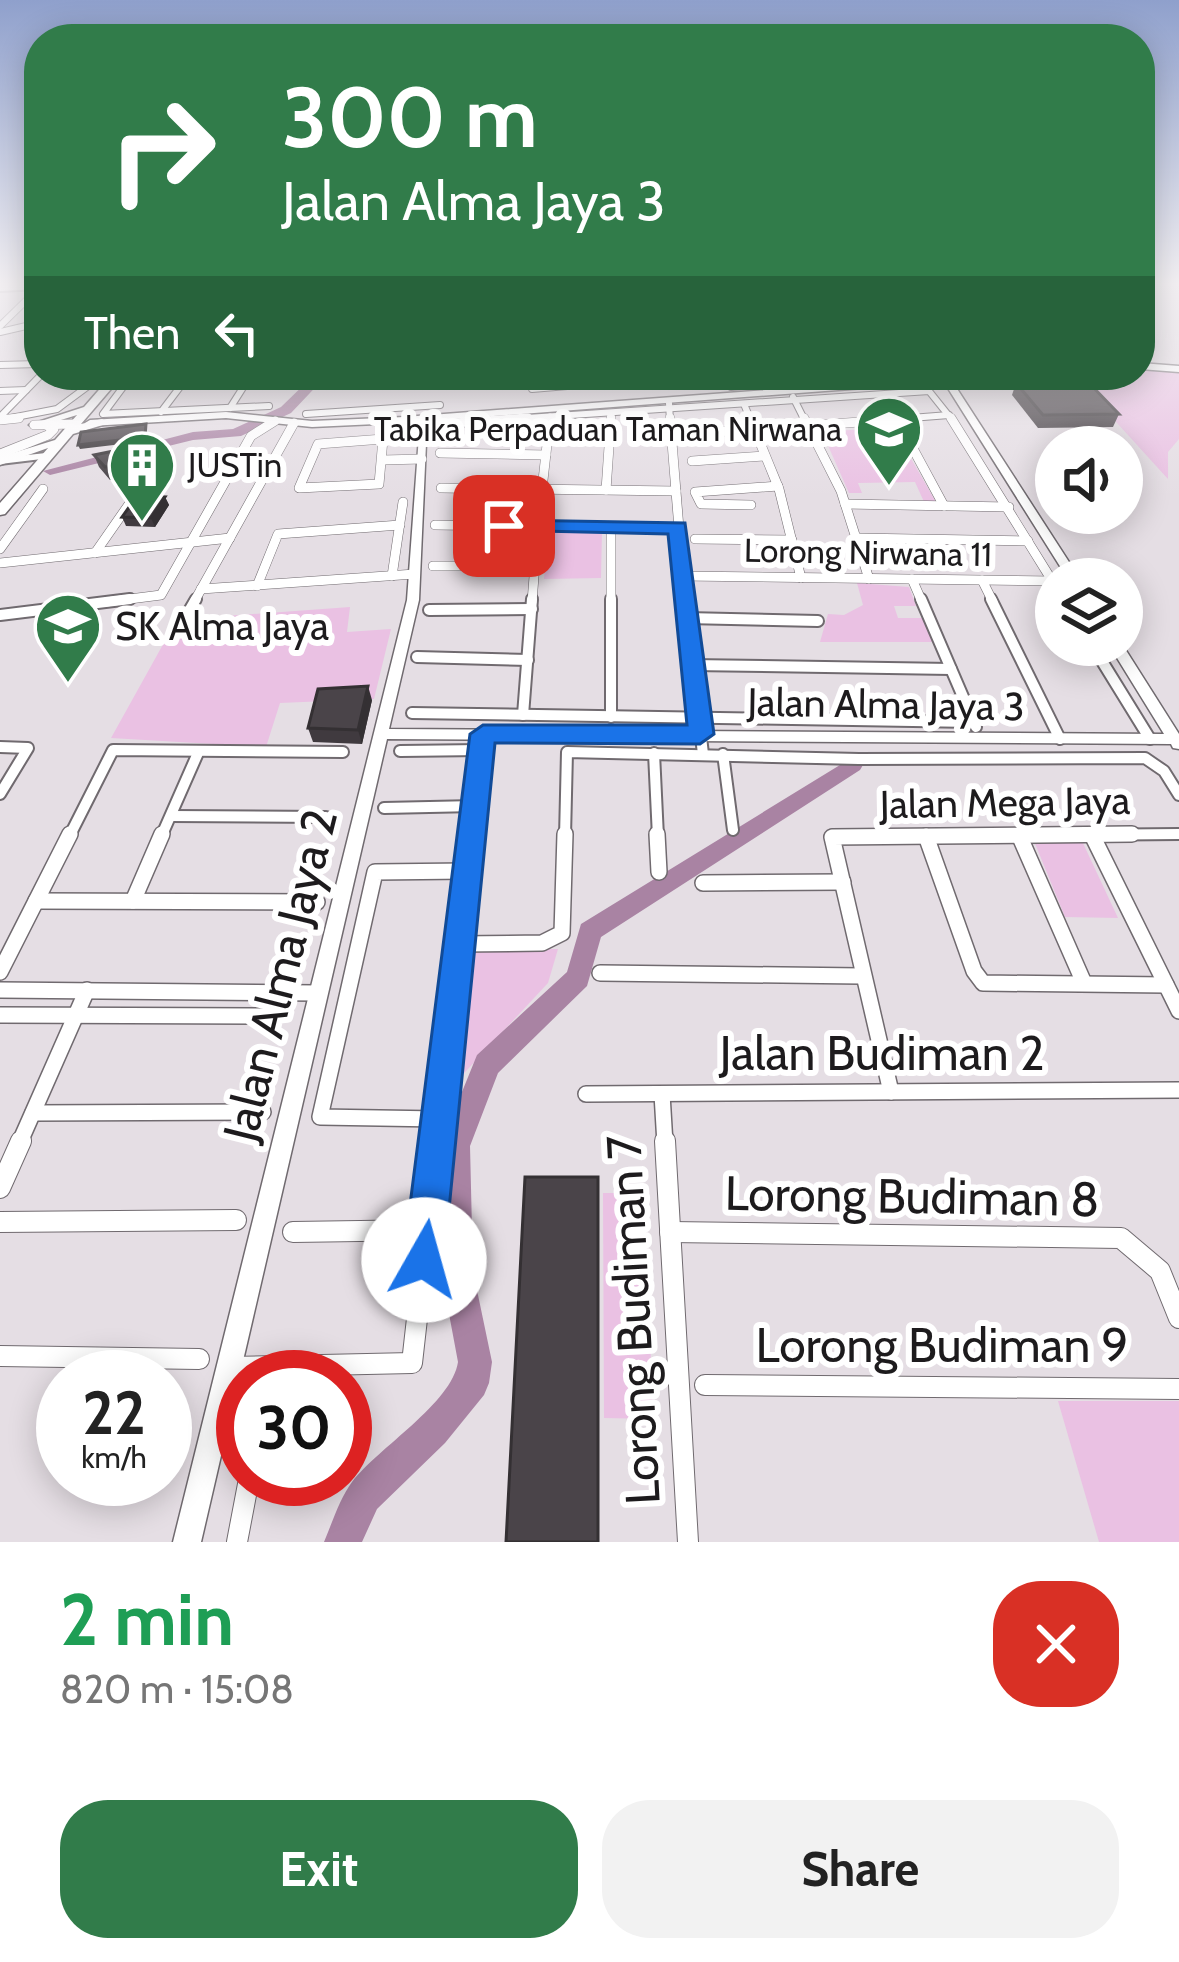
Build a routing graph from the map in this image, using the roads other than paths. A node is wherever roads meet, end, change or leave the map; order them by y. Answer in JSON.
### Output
{"nodes":[{"id":1,"x":26,"y":390,"type":"joint"},
{"id":2,"x":90,"y":390,"type":"edge"},
{"id":3,"x":110,"y":390,"type":"edge"},
{"id":4,"x":119,"y":390,"type":"edge"},
{"id":5,"x":178,"y":390,"type":"edge"},
{"id":6,"x":247,"y":390,"type":"edge"},
{"id":7,"x":441,"y":390,"type":"edge"},
{"id":8,"x":734,"y":390,"type":"edge"},
{"id":9,"x":740,"y":390,"type":"edge"},
{"id":10,"x":827,"y":390,"type":"edge"},
{"id":11,"x":953,"y":390,"type":"edge"},
{"id":12,"x":0,"y":392,"type":"edge"},
{"id":13,"x":792,"y":395,"type":"junction"},
{"id":14,"x":737,"y":396,"type":"junction"},
{"id":15,"x":440,"y":405,"type":"junction"},
{"id":16,"x":269,"y":406,"type":"dead end"},
{"id":17,"x":669,"y":406,"type":"junction"},
{"id":18,"x":161,"y":412,"type":"junction"},
{"id":19,"x":240,"y":412,"type":"junction"},
{"id":20,"x":99,"y":413,"type":"junction"},
{"id":21,"x":611,"y":413,"type":"junction"},
{"id":22,"x":306,"y":414,"type":"dead end"},
{"id":23,"x":949,"y":415,"type":"junction"},
{"id":24,"x":550,"y":418,"type":"junction"},
{"id":25,"x":449,"y":419,"type":"junction"},
{"id":26,"x":897,"y":419,"type":"junction"},
{"id":27,"x":273,"y":420,"type":"junction"},
{"id":28,"x":404,"y":420,"type":"junction"},
{"id":29,"x":0,"y":421,"type":"edge"},
{"id":30,"x":295,"y":423,"type":"junction"},
{"id":31,"x":424,"y":423,"type":"junction"},
{"id":32,"x":808,"y":426,"type":"junction"},
{"id":33,"x":56,"y":428,"type":"junction"},
{"id":34,"x":754,"y":429,"type":"junction"},
{"id":35,"x":691,"y":434,"type":"dead end"},
{"id":36,"x":440,"y":454,"type":"dead end"},
{"id":37,"x":546,"y":455,"type":"junction"},
{"id":38,"x":46,"y":456,"type":"junction"},
{"id":39,"x":422,"y":456,"type":"junction"},
{"id":40,"x":765,"y":456,"type":"junction"},
{"id":41,"x":383,"y":457,"type":"junction"},
{"id":42,"x":0,"y":460,"type":"edge"},
{"id":43,"x":692,"y":461,"type":"dead end"},
{"id":44,"x":155,"y":467,"type":"dead end"},
{"id":45,"x":28,"y":475,"type":"junction"},
{"id":46,"x":778,"y":487,"type":"junction"},
{"id":47,"x":441,"y":488,"type":"dead end"},
{"id":48,"x":44,"y":489,"type":"dead end"},
{"id":49,"x":542,"y":489,"type":"junction"},
{"id":50,"x":606,"y":490,"type":"junction"},
{"id":51,"x":676,"y":491,"type":"junction"},
{"id":52,"x":403,"y":502,"type":"dead end"},
{"id":53,"x":845,"y":504,"type":"junction"},
{"id":54,"x":751,"y":505,"type":"dead end"},
{"id":55,"x":944,"y":506,"type":"junction"},
{"id":56,"x":1009,"y":507,"type":"junction"},
{"id":57,"x":0,"y":512,"type":"edge"},
{"id":58,"x":400,"y":525,"type":"junction"},
{"id":59,"x":435,"y":525,"type":"dead end"},
{"id":60,"x":538,"y":526,"type":"junction"},
{"id":61,"x":610,"y":527,"type":"junction"},
{"id":62,"x":678,"y":528,"type":"junction"},
{"id":63,"x":230,"y":538,"type":"junction"},
{"id":64,"x":856,"y":538,"type":"junction"},
{"id":65,"x":695,"y":539,"type":"dead end"},
{"id":66,"x":792,"y":540,"type":"junction"},
{"id":67,"x":1028,"y":541,"type":"junction"},
{"id":68,"x":189,"y":543,"type":"junction"},
{"id":69,"x":0,"y":549,"type":"edge"},
{"id":70,"x":94,"y":553,"type":"junction"},
{"id":71,"x":1038,"y":558,"type":"edge"},
{"id":72,"x":1061,"y":558,"type":"edge"},
{"id":73,"x":0,"y":563,"type":"edge"},
{"id":74,"x":535,"y":566,"type":"junction"},
{"id":75,"x":424,"y":570,"type":"junction"},
{"id":76,"x":392,"y":576,"type":"junction"},
{"id":77,"x":683,"y":577,"type":"junction"},
{"id":78,"x":801,"y":578,"type":"junction"},
{"id":79,"x":869,"y":579,"type":"junction"},
{"id":80,"x":912,"y":580,"type":"junction"},
{"id":81,"x":982,"y":580,"type":"junction"},
{"id":82,"x":1035,"y":583,"type":"edge"},
{"id":83,"x":257,"y":586,"type":"junction"},
{"id":84,"x":201,"y":589,"type":"junction"},
{"id":85,"x":532,"y":609,"type":"junction"},
{"id":86,"x":430,"y":610,"type":"dead end"},
{"id":87,"x":0,"y":615,"type":"edge"},
{"id":88,"x":186,"y":616,"type":"dead end"},
{"id":89,"x":686,"y":618,"type":"junction"},
{"id":90,"x":818,"y":622,"type":"dead end"},
{"id":91,"x":417,"y":657,"type":"dead end"},
{"id":92,"x":528,"y":660,"type":"junction"},
{"id":93,"x":691,"y":665,"type":"junction"},
{"id":94,"x":1105,"y":666,"type":"edge"},
{"id":95,"x":1128,"y":666,"type":"edge"},
{"id":96,"x":951,"y":669,"type":"junction"},
{"id":97,"x":412,"y":713,"type":"dead end"},
{"id":98,"x":523,"y":715,"type":"junction"},
{"id":99,"x":611,"y":717,"type":"junction"},
{"id":100,"x":974,"y":722,"type":"junction"},
{"id":101,"x":699,"y":726,"type":"junction"},
{"id":102,"x":382,"y":734,"type":"junction"},
{"id":103,"x":856,"y":739,"type":"junction"},
{"id":104,"x":1060,"y":739,"type":"junction"},
{"id":105,"x":1096,"y":739,"type":"junction"},
{"id":106,"x":1150,"y":739,"type":"junction"},
{"id":107,"x":981,"y":740,"type":"junction"},
{"id":108,"x":482,"y":742,"type":"junction"},
{"id":109,"x":1177,"y":742,"type":"edge"},
{"id":110,"x":0,"y":747,"type":"edge"},
{"id":111,"x":400,"y":751,"type":"dead end"},
{"id":112,"x":343,"y":752,"type":"dead end"},
{"id":113,"x":198,"y":753,"type":"junction"},
{"id":114,"x":654,"y":753,"type":"junction"},
{"id":115,"x":703,"y":754,"type":"junction"},
{"id":116,"x":723,"y":754,"type":"junction"},
{"id":117,"x":1109,"y":758,"type":"junction"},
{"id":118,"x":859,"y":759,"type":"junction"},
{"id":119,"x":0,"y":794,"type":"edge"},
{"id":120,"x":1179,"y":795,"type":"edge"},
{"id":121,"x":475,"y":806,"type":"junction"},
{"id":122,"x":385,"y":808,"type":"dead end"},
{"id":123,"x":171,"y":816,"type":"junction"},
{"id":124,"x":326,"y":817,"type":"dead end"},
{"id":125,"x":733,"y":830,"type":"dead end"},
{"id":126,"x":1179,"y":834,"type":"edge"},
{"id":127,"x":1092,"y":835,"type":"junction"},
{"id":128,"x":926,"y":836,"type":"junction"},
{"id":129,"x":1019,"y":836,"type":"junction"},
{"id":130,"x":467,"y":872,"type":"junction"},
{"id":131,"x":659,"y":872,"type":"dead end"},
{"id":132,"x":704,"y":883,"type":"dead end"},
{"id":133,"x":843,"y":883,"type":"junction"},
{"id":134,"x":36,"y":901,"type":"junction"},
{"id":135,"x":134,"y":901,"type":"junction"},
{"id":136,"x":317,"y":902,"type":"dead end"},
{"id":137,"x":459,"y":944,"type":"junction"},
{"id":138,"x":0,"y":972,"type":"edge"},
{"id":139,"x":600,"y":973,"type":"dead end"},
{"id":140,"x":862,"y":976,"type":"junction"},
{"id":141,"x":1084,"y":983,"type":"junction"},
{"id":142,"x":1166,"y":985,"type":"junction"},
{"id":143,"x":0,"y":989,"type":"edge"},
{"id":144,"x":87,"y":990,"type":"junction"},
{"id":145,"x":318,"y":993,"type":"junction"},
{"id":146,"x":1179,"y":1011,"type":"edge"},
{"id":147,"x":0,"y":1015,"type":"edge"},
{"id":148,"x":76,"y":1016,"type":"junction"},
{"id":149,"x":264,"y":1016,"type":"dead end"},
{"id":150,"x":1179,"y":1090,"type":"edge"},
{"id":151,"x":891,"y":1092,"type":"junction"},
{"id":152,"x":586,"y":1094,"type":"dead end"},
{"id":153,"x":662,"y":1094,"type":"junction"},
{"id":154,"x":263,"y":1112,"type":"dead end"},
{"id":155,"x":33,"y":1113,"type":"junction"},
{"id":156,"x":440,"y":1120,"type":"junction"},
{"id":157,"x":0,"y":1188,"type":"edge"},
{"id":158,"x":236,"y":1220,"type":"dead end"},
{"id":159,"x":0,"y":1222,"type":"edge"},
{"id":160,"x":427,"y":1230,"type":"junction"},
{"id":161,"x":293,"y":1232,"type":"dead end"},
{"id":162,"x":670,"y":1232,"type":"junction"},
{"id":163,"x":1179,"y":1318,"type":"edge"},
{"id":164,"x":233,"y":1350,"type":"edge"},
{"id":165,"x":0,"y":1356,"type":"edge"},
{"id":166,"x":199,"y":1359,"type":"dead end"},
{"id":167,"x":372,"y":1366,"type":"edge"},
{"id":168,"x":705,"y":1385,"type":"dead end"},
{"id":169,"x":1179,"y":1389,"type":"edge"},
{"id":170,"x":216,"y":1421,"type":"edge"},
{"id":171,"x":244,"y":1506,"type":"edge"},
{"id":172,"x":187,"y":1542,"type":"edge"},
{"id":173,"x":237,"y":1542,"type":"edge"},
{"id":174,"x":688,"y":1542,"type":"edge"}],
"edges":[{"from":1,"to":12,"type":"street"},
{"from":1,"to":29,"type":"street"},
{"from":2,"to":29,"type":"street"},
{"from":3,"to":20,"type":"main road"},
{"from":4,"to":20,"type":"street"},
{"from":5,"to":18,"type":"street"},
{"from":6,"to":19,"type":"street"},
{"from":7,"to":15,"type":"street"},
{"from":8,"to":14,"type":"street"},
{"from":9,"to":14,"type":"street"},
{"from":10,"to":13,"type":"street"},
{"from":11,"to":72,"type":"street"},
{"from":13,"to":14,"type":"street"},
{"from":13,"to":23,"type":"street"},
{"from":13,"to":32,"type":"street"},
{"from":14,"to":17,"type":"street"},
{"from":14,"to":34,"type":"street"},
{"from":15,"to":22,"type":"street"},
{"from":15,"to":25,"type":"street"},
{"from":16,"to":19,"type":"street"},
{"from":17,"to":21,"type":"street"},
{"from":17,"to":25,"type":"street"},
{"from":17,"to":51,"type":"street"},
{"from":18,"to":19,"type":"street"},
{"from":18,"to":20,"type":"street"},
{"from":19,"to":20,"type":"street"},
{"from":19,"to":27,"type":"street"},
{"from":20,"to":33,"type":"main road"},
{"from":20,"to":33,"type":"main road"},
{"from":21,"to":24,"type":"street"},
{"from":21,"to":50,"type":"street"},
{"from":23,"to":26,"type":"street"},
{"from":23,"to":56,"type":"street"},
{"from":24,"to":25,"type":"street"},
{"from":24,"to":37,"type":"street"},
{"from":25,"to":28,"type":"street"},
{"from":25,"to":31,"type":"street"},
{"from":26,"to":32,"type":"street"},
{"from":26,"to":55,"type":"street"},
{"from":27,"to":30,"type":"street"},
{"from":27,"to":68,"type":"street"},
{"from":28,"to":30,"type":"street"},
{"from":28,"to":31,"type":"street"},
{"from":29,"to":33,"type":"street"},
{"from":30,"to":63,"type":"street"},
{"from":31,"to":39,"type":"street","name":"Jalan Alma Jaya 2"},
{"from":32,"to":53,"type":"street"},
{"from":33,"to":38,"type":"main road"},
{"from":33,"to":42,"type":"main road"},
{"from":34,"to":35,"type":"street"},
{"from":34,"to":40,"type":"street"},
{"from":36,"to":37,"type":"street"},
{"from":37,"to":49,"type":"street"},
{"from":38,"to":42,"type":"main road"},
{"from":38,"to":45,"type":"main road"},
{"from":39,"to":41,"type":"street"},
{"from":39,"to":75,"type":"street","name":"Jalan Alma Jaya 2"},
{"from":40,"to":43,"type":"street"},
{"from":40,"to":46,"type":"street"},
{"from":41,"to":41,"type":"street"},
{"from":42,"to":45,"type":"main road"},
{"from":44,"to":70,"type":"street"},
{"from":45,"to":57,"type":"main road"},
{"from":46,"to":54,"type":"street"},
{"from":46,"to":66,"type":"street"},
{"from":47,"to":49,"type":"street"},
{"from":48,"to":69,"type":"street"},
{"from":49,"to":50,"type":"street"},
{"from":50,"to":51,"type":"street"},
{"from":51,"to":62,"type":"street"},
{"from":52,"to":58,"type":"street"},
{"from":53,"to":55,"type":"street"},
{"from":53,"to":64,"type":"street"},
{"from":55,"to":56,"type":"street"},
{"from":56,"to":67,"type":"street"},
{"from":58,"to":76,"type":"street"},
{"from":58,"to":83,"type":"street"},
{"from":59,"to":60,"type":"street"},
{"from":60,"to":61,"type":"street"},
{"from":60,"to":74,"type":"street"},
{"from":61,"to":62,"type":"street"},
{"from":61,"to":99,"type":"street"},
{"from":62,"to":77,"type":"street"},
{"from":63,"to":68,"type":"street"},
{"from":63,"to":84,"type":"street"},
{"from":64,"to":67,"type":"street"},
{"from":64,"to":79,"type":"street"},
{"from":65,"to":66,"type":"street"},
{"from":66,"to":78,"type":"street"},
{"from":67,"to":71,"type":"street"},
{"from":68,"to":70,"type":"street"},
{"from":68,"to":87,"type":"street"},
{"from":70,"to":73,"type":"street"},
{"from":74,"to":75,"type":"street"},
{"from":74,"to":85,"type":"street"},
{"from":75,"to":76,"type":"street"},
{"from":75,"to":102,"type":"street","name":"Jalan Alma Jaya 2"},
{"from":76,"to":83,"type":"street"},
{"from":77,"to":78,"type":"street","name":"Lorong Nirwana 11"},
{"from":77,"to":89,"type":"street"},
{"from":78,"to":79,"type":"street","name":"Lorong Nirwana 11"},
{"from":79,"to":80,"type":"street","name":"Lorong Nirwana 11"},
{"from":80,"to":81,"type":"street","name":"Lorong Nirwana 11"},
{"from":80,"to":96,"type":"street"},
{"from":81,"to":82,"type":"street","name":"Lorong Nirwana 11"},
{"from":81,"to":104,"type":"street"},
{"from":83,"to":84,"type":"street"},
{"from":84,"to":88,"type":"street"},
{"from":85,"to":86,"type":"street"},
{"from":85,"to":92,"type":"street"},
{"from":89,"to":90,"type":"street"},
{"from":89,"to":93,"type":"street"},
{"from":91,"to":92,"type":"street"},
{"from":92,"to":98,"type":"street"},
{"from":93,"to":96,"type":"street"},
{"from":93,"to":101,"type":"street"},
{"from":94,"to":106,"type":"street"},
{"from":95,"to":109,"type":"street"},
{"from":96,"to":100,"type":"street"},
{"from":97,"to":98,"type":"street","name":"Jalan Alma Jaya 3"},
{"from":98,"to":99,"type":"street","name":"Jalan Alma Jaya 3"},
{"from":99,"to":101,"type":"street","name":"Jalan Alma Jaya 3"},
{"from":100,"to":101,"type":"street","name":"Jalan Alma Jaya 3"},
{"from":100,"to":107,"type":"street"},
{"from":101,"to":103,"type":"street","name":"Jalan Alma Jaya 3"},
{"from":101,"to":108,"type":"street","name":"Jalan Alma Jaya 3"},
{"from":101,"to":115,"type":"street"},
{"from":102,"to":108,"type":"street","name":"Jalan Alma Jaya 3"},
{"from":102,"to":145,"type":"street","name":"Jalan Alma Jaya 2"},
{"from":103,"to":107,"type":"street","name":"Jalan Alma Jaya 3"},
{"from":103,"to":118,"type":"street"},
{"from":104,"to":105,"type":"street","name":"Jalan Alma Jaya 3"},
{"from":104,"to":107,"type":"street","name":"Jalan Alma Jaya 3"},
{"from":105,"to":106,"type":"street","name":"Jalan Alma Jaya 3"},
{"from":105,"to":117,"type":"street"},
{"from":106,"to":109,"type":"street","name":"Jalan Alma Jaya 3"},
{"from":108,"to":111,"type":"street","name":"Jalan Alma Jaya 3"},
{"from":108,"to":121,"type":"street"},
{"from":110,"to":119,"type":"street"},
{"from":112,"to":113,"type":"street"},
{"from":113,"to":123,"type":"street"},
{"from":113,"to":134,"type":"street"},
{"from":114,"to":115,"type":"street","name":"Jalan Alma Jaya 3"},
{"from":114,"to":131,"type":"street"},
{"from":114,"to":137,"type":"street","name":"Jalan Alma Jaya 3"},
{"from":115,"to":116,"type":"street","name":"Jalan Alma Jaya 3"},
{"from":116,"to":118,"type":"street","name":"Jalan Alma Jaya 3"},
{"from":116,"to":125,"type":"street"},
{"from":117,"to":118,"type":"street","name":"Jalan Alma Jaya 3"},
{"from":117,"to":120,"type":"street","name":"Jalan Alma Jaya 3"},
{"from":121,"to":122,"type":"street"},
{"from":121,"to":130,"type":"street"},
{"from":123,"to":124,"type":"street"},
{"from":123,"to":135,"type":"street"},
{"from":126,"to":127,"type":"street","name":"Jalan Mega Jaya"},
{"from":127,"to":129,"type":"street","name":"Jalan Mega Jaya"},
{"from":127,"to":142,"type":"street"},
{"from":128,"to":129,"type":"street","name":"Jalan Mega Jaya"},
{"from":128,"to":133,"type":"street","name":"Jalan Mega Jaya"},
{"from":128,"to":141,"type":"street"},
{"from":129,"to":141,"type":"street"},
{"from":130,"to":137,"type":"street"},
{"from":130,"to":156,"type":"street","name":"Jalan Alma Jaya 2"},
{"from":132,"to":133,"type":"street"},
{"from":133,"to":140,"type":"street"},
{"from":134,"to":135,"type":"street"},
{"from":134,"to":138,"type":"street"},
{"from":135,"to":136,"type":"street"},
{"from":137,"to":156,"type":"street"},
{"from":139,"to":140,"type":"street"},
{"from":140,"to":151,"type":"street"},
{"from":141,"to":142,"type":"street"},
{"from":142,"to":146,"type":"street"},
{"from":143,"to":144,"type":"street"},
{"from":144,"to":145,"type":"street"},
{"from":144,"to":148,"type":"street"},
{"from":145,"to":164,"type":"street","name":"Jalan Alma Jaya 2"},
{"from":147,"to":148,"type":"street"},
{"from":148,"to":149,"type":"street"},
{"from":148,"to":155,"type":"street"},
{"from":150,"to":151,"type":"street","name":"Jalan Budiman 2"},
{"from":151,"to":153,"type":"street","name":"Jalan Budiman 2"},
{"from":152,"to":153,"type":"street","name":"Jalan Budiman 2"},
{"from":153,"to":162,"type":"street","name":"Lorong Budiman 7"},
{"from":154,"to":155,"type":"street"},
{"from":155,"to":157,"type":"street"},
{"from":156,"to":160,"type":"street"},
{"from":158,"to":159,"type":"street"},
{"from":160,"to":161,"type":"street"},
{"from":160,"to":167,"type":"street"},
{"from":162,"to":163,"type":"street","name":"Lorong Budiman 8"},
{"from":162,"to":174,"type":"street","name":"Lorong Budiman 7"},
{"from":165,"to":166,"type":"street"},
{"from":168,"to":169,"type":"street","name":"Lorong Budiman 9"},
{"from":170,"to":172,"type":"street","name":"Jalan Alma Jaya 2"},
{"from":171,"to":173,"type":"street"}]}
